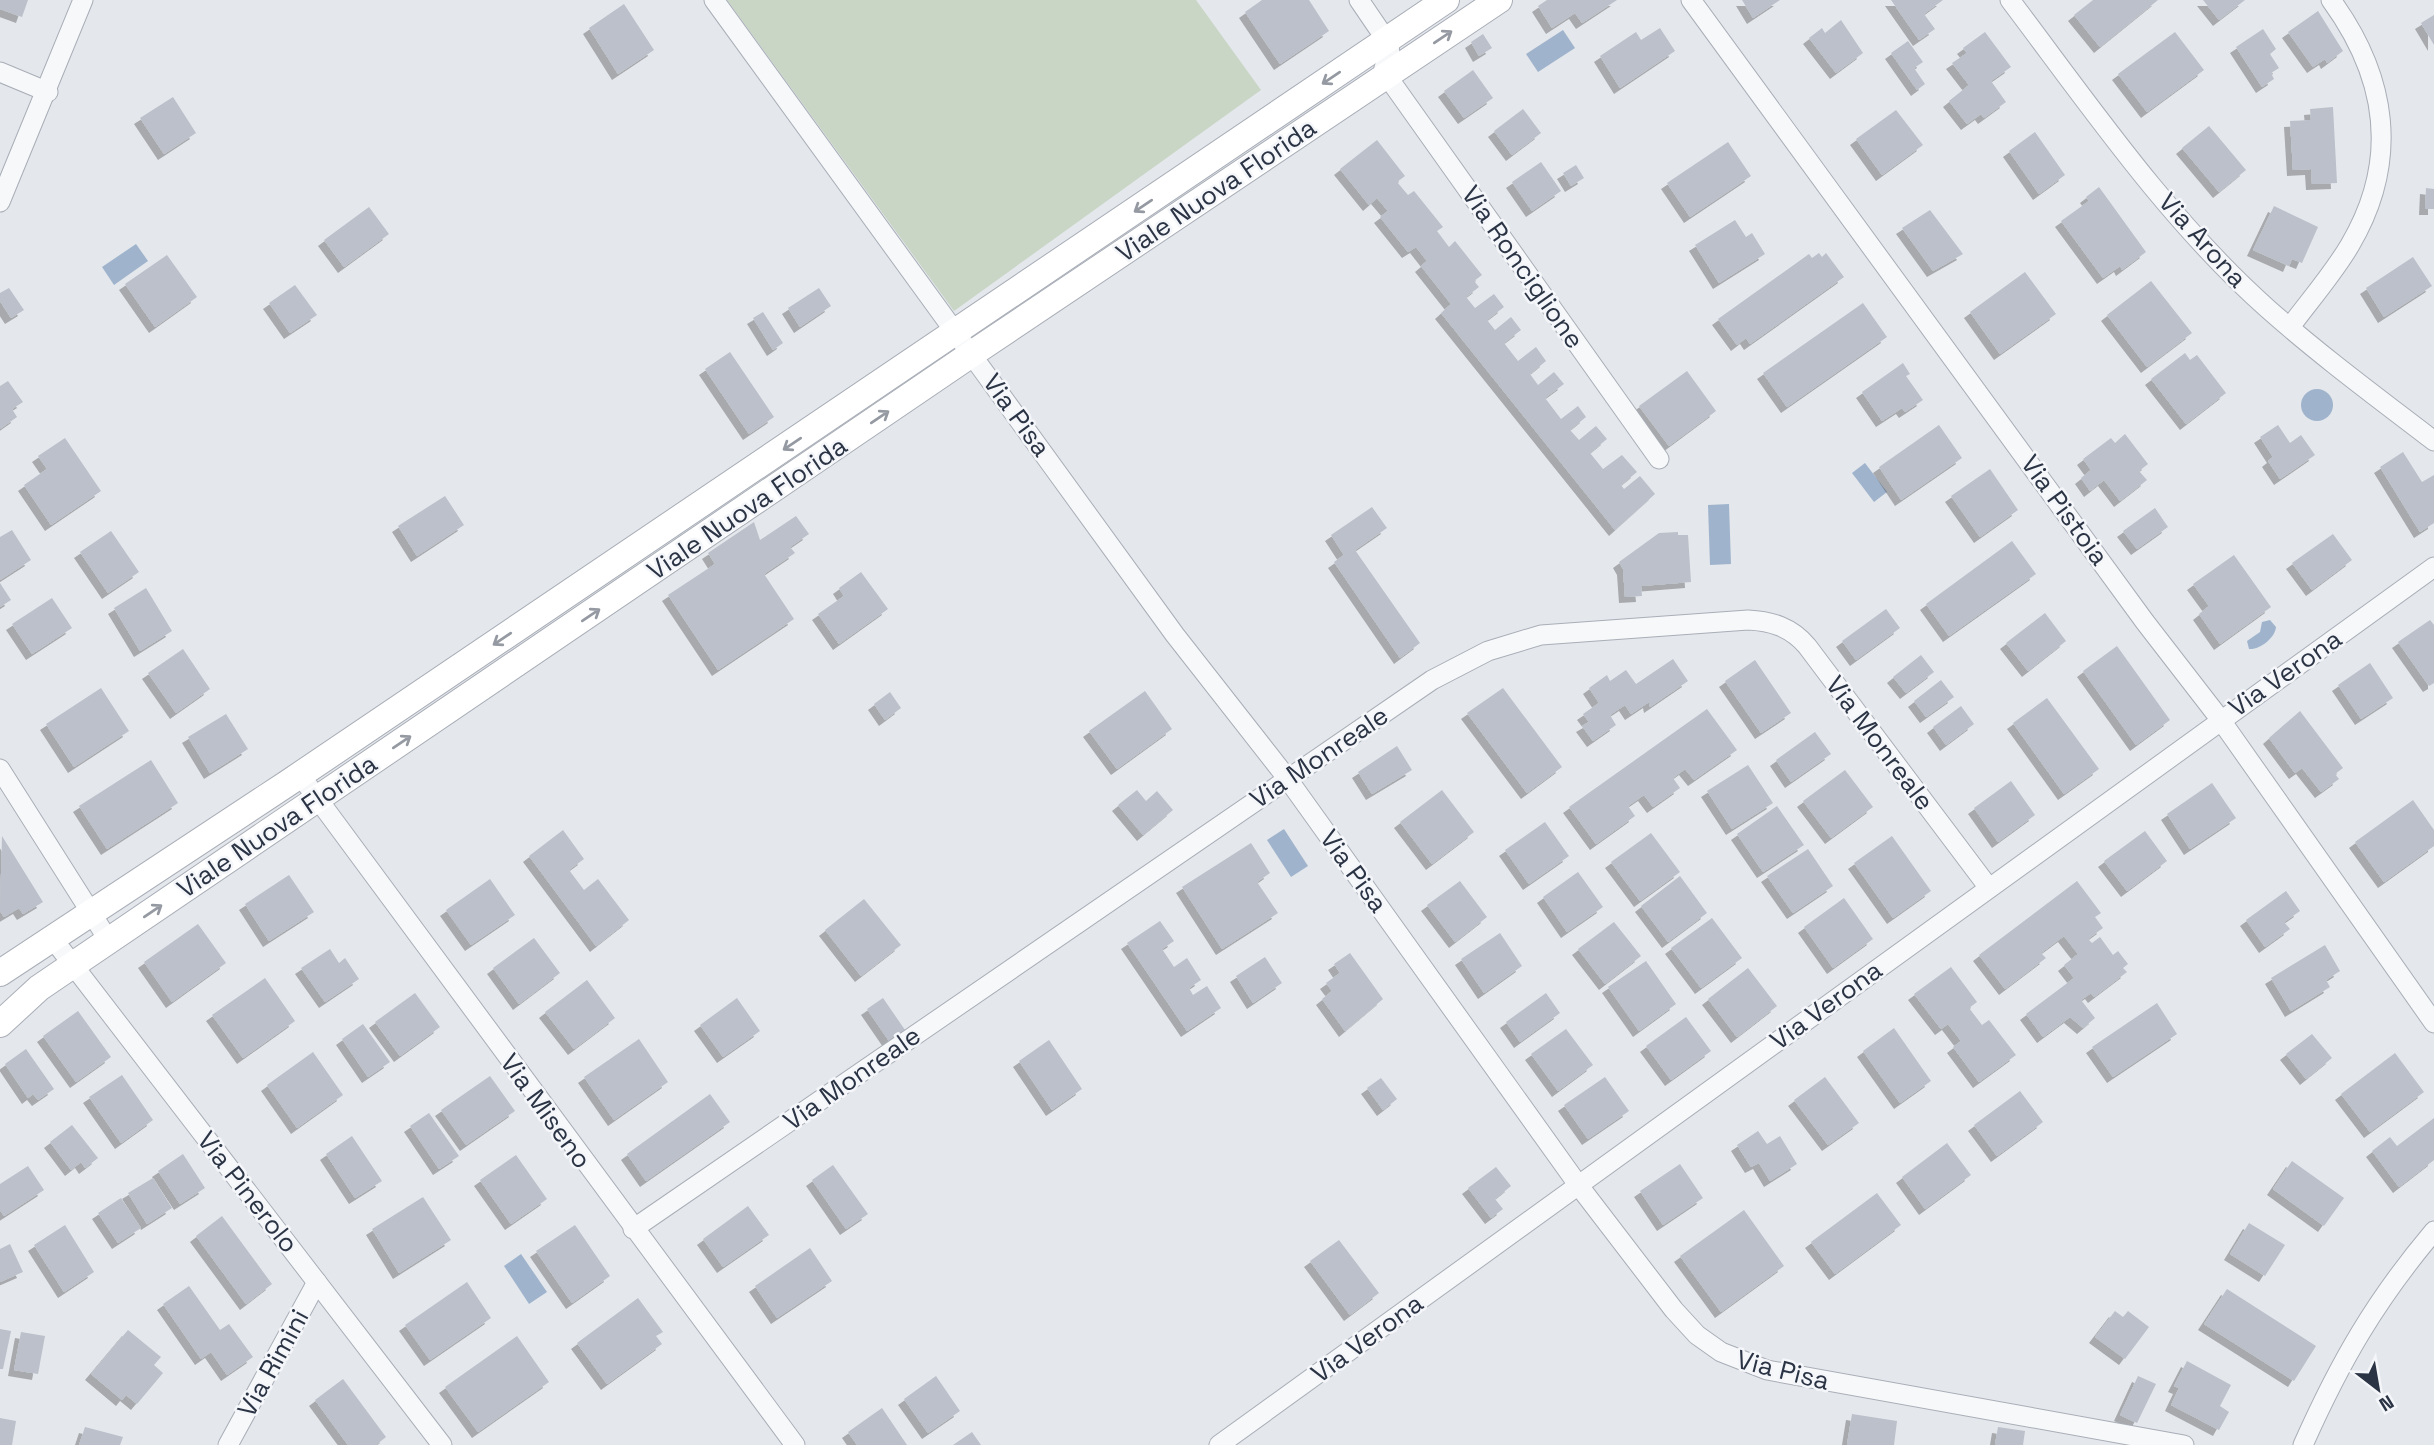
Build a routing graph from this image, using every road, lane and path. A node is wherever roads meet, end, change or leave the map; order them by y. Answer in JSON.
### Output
{"nodes":[{"id":1,"x":83,"y":0,"type":"edge"},
{"id":2,"x":715,"y":0,"type":"edge"},
{"id":3,"x":1359,"y":0,"type":"edge"},
{"id":4,"x":1447,"y":0,"type":"edge"},
{"id":5,"x":1499,"y":0,"type":"edge"},
{"id":6,"x":1691,"y":0,"type":"edge"},
{"id":7,"x":2010,"y":0,"type":"edge"},
{"id":8,"x":2331,"y":0,"type":"edge"},
{"id":9,"x":1387,"y":40,"type":"junction"},
{"id":10,"x":0,"y":72,"type":"edge"},
{"id":11,"x":1387,"y":76,"type":"junction"},
{"id":12,"x":48,"y":92,"type":"junction"},
{"id":13,"x":1225,"y":150,"type":"junction"},
{"id":14,"x":1242,"y":174,"type":"junction"},
{"id":15,"x":0,"y":202,"type":"edge"},
{"id":16,"x":2290,"y":327,"type":"junction"},
{"id":17,"x":965,"y":343,"type":"junction"},
{"id":18,"x":2434,"y":441,"type":"edge"},
{"id":19,"x":1659,"y":458,"type":"dead end"},
{"id":20,"x":2434,"y":567,"type":"edge"},
{"id":21,"x":2220,"y":719,"type":"junction"},
{"id":22,"x":0,"y":769,"type":"edge"},
{"id":23,"x":300,"y":775,"type":"junction"},
{"id":24,"x":1287,"y":778,"type":"junction"},
{"id":25,"x":317,"y":799,"type":"junction"},
{"id":26,"x":1989,"y":888,"type":"junction"},
{"id":27,"x":91,"y":913,"type":"junction"},
{"id":28,"x":53,"y":939,"type":"junction"},
{"id":29,"x":109,"y":941,"type":"junction"},
{"id":30,"x":73,"y":965,"type":"junction"},
{"id":31,"x":0,"y":973,"type":"edge"},
{"id":32,"x":2434,"y":1023,"type":"edge"},
{"id":33,"x":0,"y":1024,"type":"edge"},
{"id":34,"x":1579,"y":1186,"type":"junction"},
{"id":35,"x":633,"y":1229,"type":"junction"},
{"id":36,"x":2434,"y":1231,"type":"edge"},
{"id":37,"x":317,"y":1282,"type":"junction"},
{"id":38,"x":2150,"y":1442,"type":"edge"},
{"id":39,"x":228,"y":1445,"type":"edge"},
{"id":40,"x":442,"y":1445,"type":"edge"},
{"id":41,"x":795,"y":1445,"type":"edge"},
{"id":42,"x":1219,"y":1445,"type":"edge"},
{"id":43,"x":2184,"y":1445,"type":"edge"},
{"id":44,"x":2303,"y":1445,"type":"edge"}],
"edges":[{"from":1,"to":12,"type":"street"},
{"from":2,"to":17,"type":"street","name":"Via Pisa"},
{"from":3,"to":9,"type":"street"},
{"from":4,"to":9,"type":"street","name":"Viale Nuova Florida"},
{"from":11,"to":5,"type":"street","name":"Viale Nuova Florida","one_way":true},
{"from":6,"to":21,"type":"street","name":"Via Pistoia"},
{"from":7,"to":16,"type":"street","name":"Via Arona"},
{"from":8,"to":16,"type":"street"},
{"from":9,"to":11,"type":"street"},
{"from":9,"to":13,"type":"street","name":"Viale Nuova Florida","one_way":true},
{"from":10,"to":12,"type":"street"},
{"from":11,"to":14,"type":"street","name":"Viale Nuova Florida"},
{"from":11,"to":19,"type":"street","name":"Via Ronciglione"},
{"from":12,"to":15,"type":"street"},
{"from":13,"to":14,"type":"street"},
{"from":13,"to":17,"type":"street","name":"Viale Nuova Florida","one_way":true},
{"from":14,"to":17,"type":"street","name":"Viale Nuova Florida"},
{"from":16,"to":18,"type":"street","name":"Via Arona"},
{"from":17,"to":23,"type":"street","name":"Viale Nuova Florida","one_way":true},
{"from":17,"to":24,"type":"street","name":"Via Pisa"},
{"from":25,"to":17,"type":"street","name":"Viale Nuova Florida","one_way":true},
{"from":20,"to":21,"type":"street","name":"Via Verona"},
{"from":21,"to":26,"type":"street","name":"Via Verona"},
{"from":21,"to":32,"type":"street","name":"Via Pistoia"},
{"from":22,"to":27,"type":"street"},
{"from":23,"to":25,"type":"street","name":"Via Miseno"},
{"from":23,"to":27,"type":"street","name":"Viale Nuova Florida"},
{"from":24,"to":26,"type":"street","name":"Via Monreale"},
{"from":24,"to":34,"type":"street","name":"Via Pisa"},
{"from":24,"to":35,"type":"street","name":"Via Monreale"},
{"from":29,"to":25,"type":"street","name":"Viale Nuova Florida","one_way":true},
{"from":25,"to":35,"type":"street","name":"Via Miseno"},
{"from":26,"to":34,"type":"street","name":"Via Verona"},
{"from":27,"to":28,"type":"street","name":"Viale Nuova Florida"},
{"from":27,"to":29,"type":"street"},
{"from":28,"to":30,"type":"street","name":"Via Pinerolo"},
{"from":28,"to":31,"type":"street","name":"Viale Nuova Florida"},
{"from":29,"to":30,"type":"street","name":"Viale Nuova Florida"},
{"from":30,"to":33,"type":"street","name":"Viale Nuova Florida"},
{"from":30,"to":37,"type":"street","name":"Via Pinerolo"},
{"from":34,"to":38,"type":"street","name":"Via Pisa"},
{"from":34,"to":42,"type":"street","name":"Via Verona"},
{"from":35,"to":41,"type":"street","name":"Via Miseno"},
{"from":36,"to":44,"type":"street"},
{"from":37,"to":39,"type":"street","name":"Via Rimini"},
{"from":37,"to":40,"type":"street","name":"Via Pinerolo"},
{"from":38,"to":43,"type":"street","name":"Via Pisa"}]}
